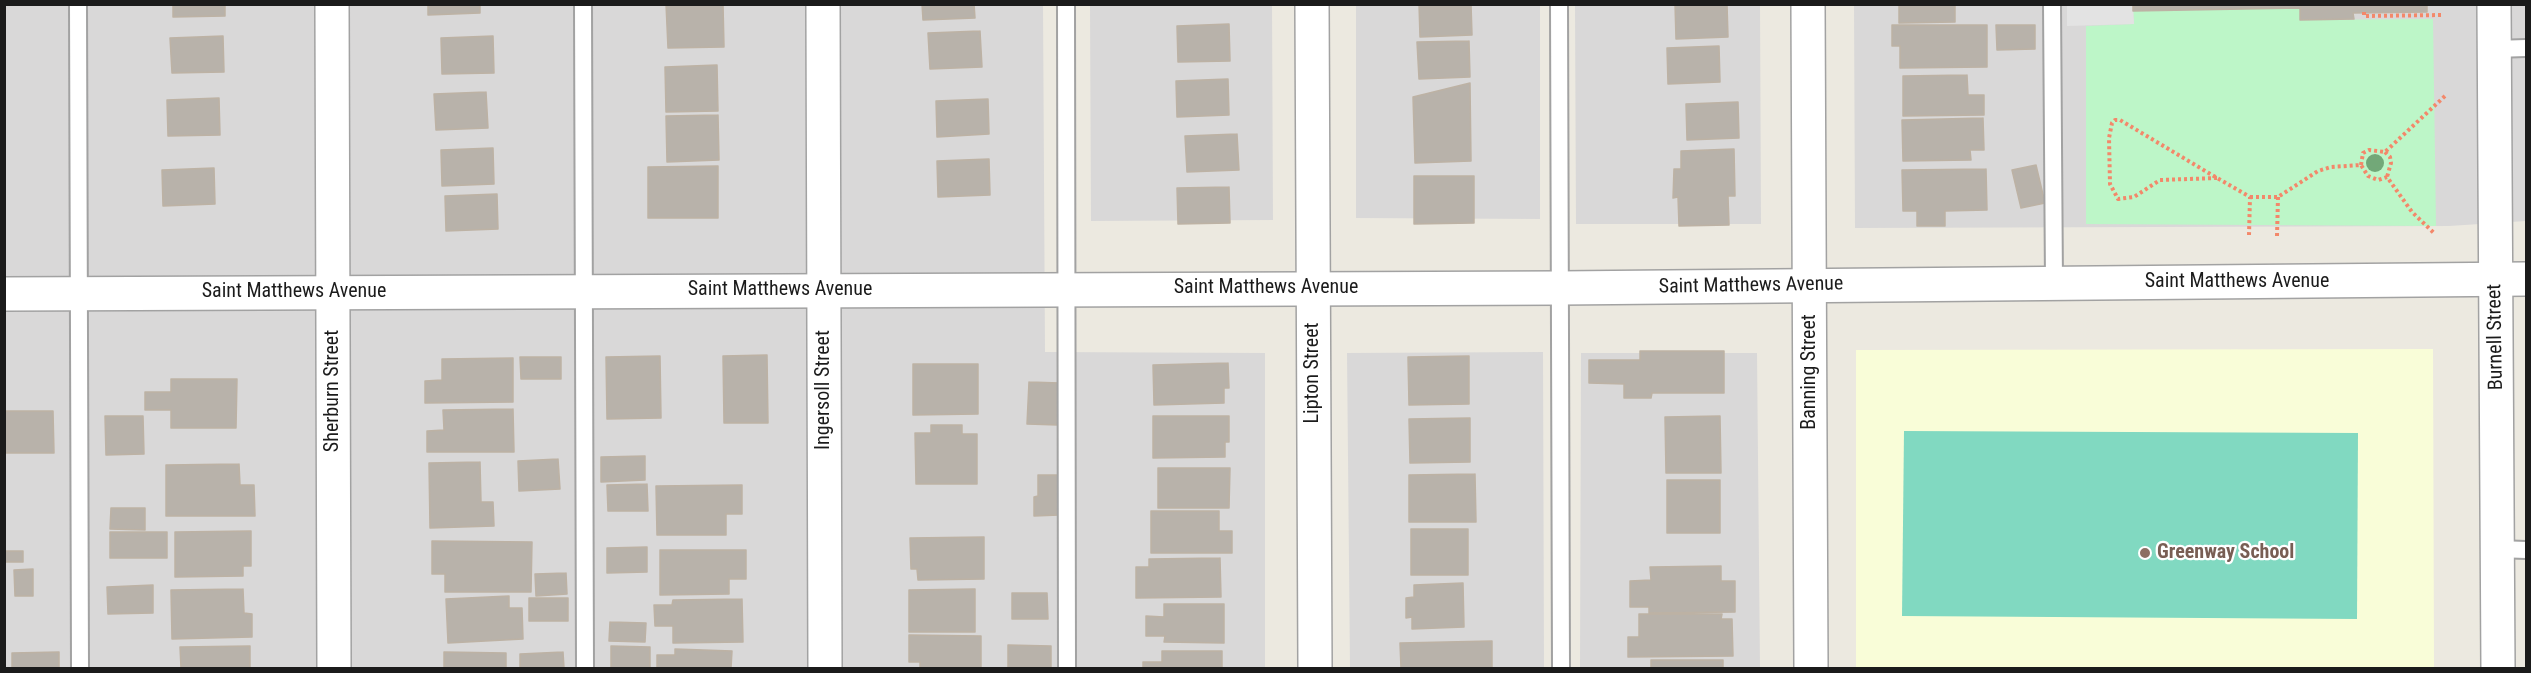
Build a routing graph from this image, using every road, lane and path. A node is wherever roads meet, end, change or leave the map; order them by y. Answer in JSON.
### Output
{"nodes":[{"id":1,"x":78,"y":4,"type":"edge"},
{"id":2,"x":332,"y":4,"type":"edge"},
{"id":3,"x":583,"y":4,"type":"edge"},
{"id":4,"x":823,"y":4,"type":"edge"},
{"id":5,"x":1066,"y":4,"type":"edge"},
{"id":6,"x":1312,"y":4,"type":"edge"},
{"id":7,"x":1559,"y":4,"type":"edge"},
{"id":8,"x":1808,"y":4,"type":"edge"},
{"id":9,"x":2052,"y":4,"type":"edge"},
{"id":10,"x":2494,"y":4,"type":"edge"},
{"id":11,"x":2364,"y":12,"type":"dead end"},
{"id":12,"x":2444,"y":15,"type":"dead end"},
{"id":13,"x":2511,"y":49,"type":"edge"},
{"id":14,"x":2445,"y":96,"type":"dead end"},
{"id":15,"x":2385,"y":152,"type":"junction"},
{"id":16,"x":2361,"y":165,"type":"junction"},
{"id":17,"x":2387,"y":177,"type":"junction"},
{"id":18,"x":2217,"y":178,"type":"junction"},
{"id":19,"x":2250,"y":197,"type":"junction"},
{"id":20,"x":2278,"y":197,"type":"junction"},
{"id":21,"x":2435,"y":234,"type":"dead end"},
{"id":22,"x":2249,"y":235,"type":"dead end"},
{"id":23,"x":2277,"y":236,"type":"dead end"},
{"id":24,"x":2511,"y":279,"type":"edge"},
{"id":25,"x":2054,"y":283,"type":"junction"},
{"id":26,"x":1810,"y":285,"type":"junction"},
{"id":27,"x":1313,"y":288,"type":"junction"},
{"id":28,"x":1560,"y":288,"type":"junction"},
{"id":29,"x":584,"y":289,"type":"junction"},
{"id":30,"x":1067,"y":289,"type":"junction"},
{"id":31,"x":824,"y":290,"type":"junction"},
{"id":32,"x":333,"y":292,"type":"junction"},
{"id":33,"x":80,"y":293,"type":"junction"},
{"id":34,"x":4,"y":294,"type":"edge"},
{"id":35,"x":2512,"y":550,"type":"edge"},
{"id":36,"x":80,"y":669,"type":"edge"},
{"id":37,"x":334,"y":669,"type":"edge"},
{"id":38,"x":585,"y":669,"type":"edge"},
{"id":39,"x":825,"y":669,"type":"edge"},
{"id":40,"x":1067,"y":669,"type":"edge"},
{"id":41,"x":1315,"y":669,"type":"edge"},
{"id":42,"x":1561,"y":669,"type":"edge"},
{"id":43,"x":1811,"y":669,"type":"edge"},
{"id":44,"x":2498,"y":669,"type":"edge"}],
"edges":[{"from":1,"to":33,"type":"lane"},
{"from":2,"to":32,"type":"street","name":"Sherburn Street"},
{"from":3,"to":29,"type":"lane"},
{"from":4,"to":31,"type":"street","name":"Ingersoll Street"},
{"from":5,"to":30,"type":"lane"},
{"from":6,"to":27,"type":"street","name":"Lipton Street"},
{"from":7,"to":28,"type":"lane"},
{"from":8,"to":26,"type":"street","name":"Banning Street"},
{"from":9,"to":25,"type":"lane"},
{"from":10,"to":13,"type":"street","name":"Burnell Street"},
{"from":11,"to":12,"type":"path"},
{"from":13,"to":24,"type":"street","name":"Burnell Street"},
{"from":14,"to":15,"type":"path"},
{"from":15,"to":16,"type":"path"},
{"from":15,"to":17,"type":"path"},
{"from":16,"to":17,"type":"path"},
{"from":16,"to":20,"type":"path"},
{"from":17,"to":21,"type":"path"},
{"from":18,"to":18,"type":"path"},
{"from":18,"to":19,"type":"path"},
{"from":19,"to":20,"type":"path"},
{"from":19,"to":22,"type":"path"},
{"from":20,"to":23,"type":"path"},
{"from":24,"to":25,"type":"street","name":"Saint Matthews Avenue"},
{"from":24,"to":35,"type":"street","name":"Burnell Street"},
{"from":25,"to":26,"type":"street","name":"Saint Matthews Avenue"},
{"from":26,"to":28,"type":"street","name":"Saint Matthews Avenue"},
{"from":26,"to":43,"type":"street","name":"Banning Street"},
{"from":27,"to":28,"type":"street","name":"Saint Matthews Avenue"},
{"from":27,"to":30,"type":"street","name":"Saint Matthews Avenue"},
{"from":27,"to":41,"type":"street","name":"Lipton Street"},
{"from":28,"to":42,"type":"lane"},
{"from":29,"to":31,"type":"street","name":"Saint Matthews Avenue"},
{"from":29,"to":32,"type":"street","name":"Saint Matthews Avenue"},
{"from":29,"to":38,"type":"lane"},
{"from":30,"to":31,"type":"street","name":"Saint Matthews Avenue"},
{"from":30,"to":40,"type":"lane"},
{"from":31,"to":39,"type":"street","name":"Ingersoll Street"},
{"from":32,"to":33,"type":"street","name":"Saint Matthews Avenue"},
{"from":32,"to":37,"type":"street","name":"Sherburn Street"},
{"from":33,"to":34,"type":"street","name":"Saint Matthews Avenue"},
{"from":33,"to":36,"type":"lane"},
{"from":35,"to":44,"type":"street","name":"Burnell Street"}]}
